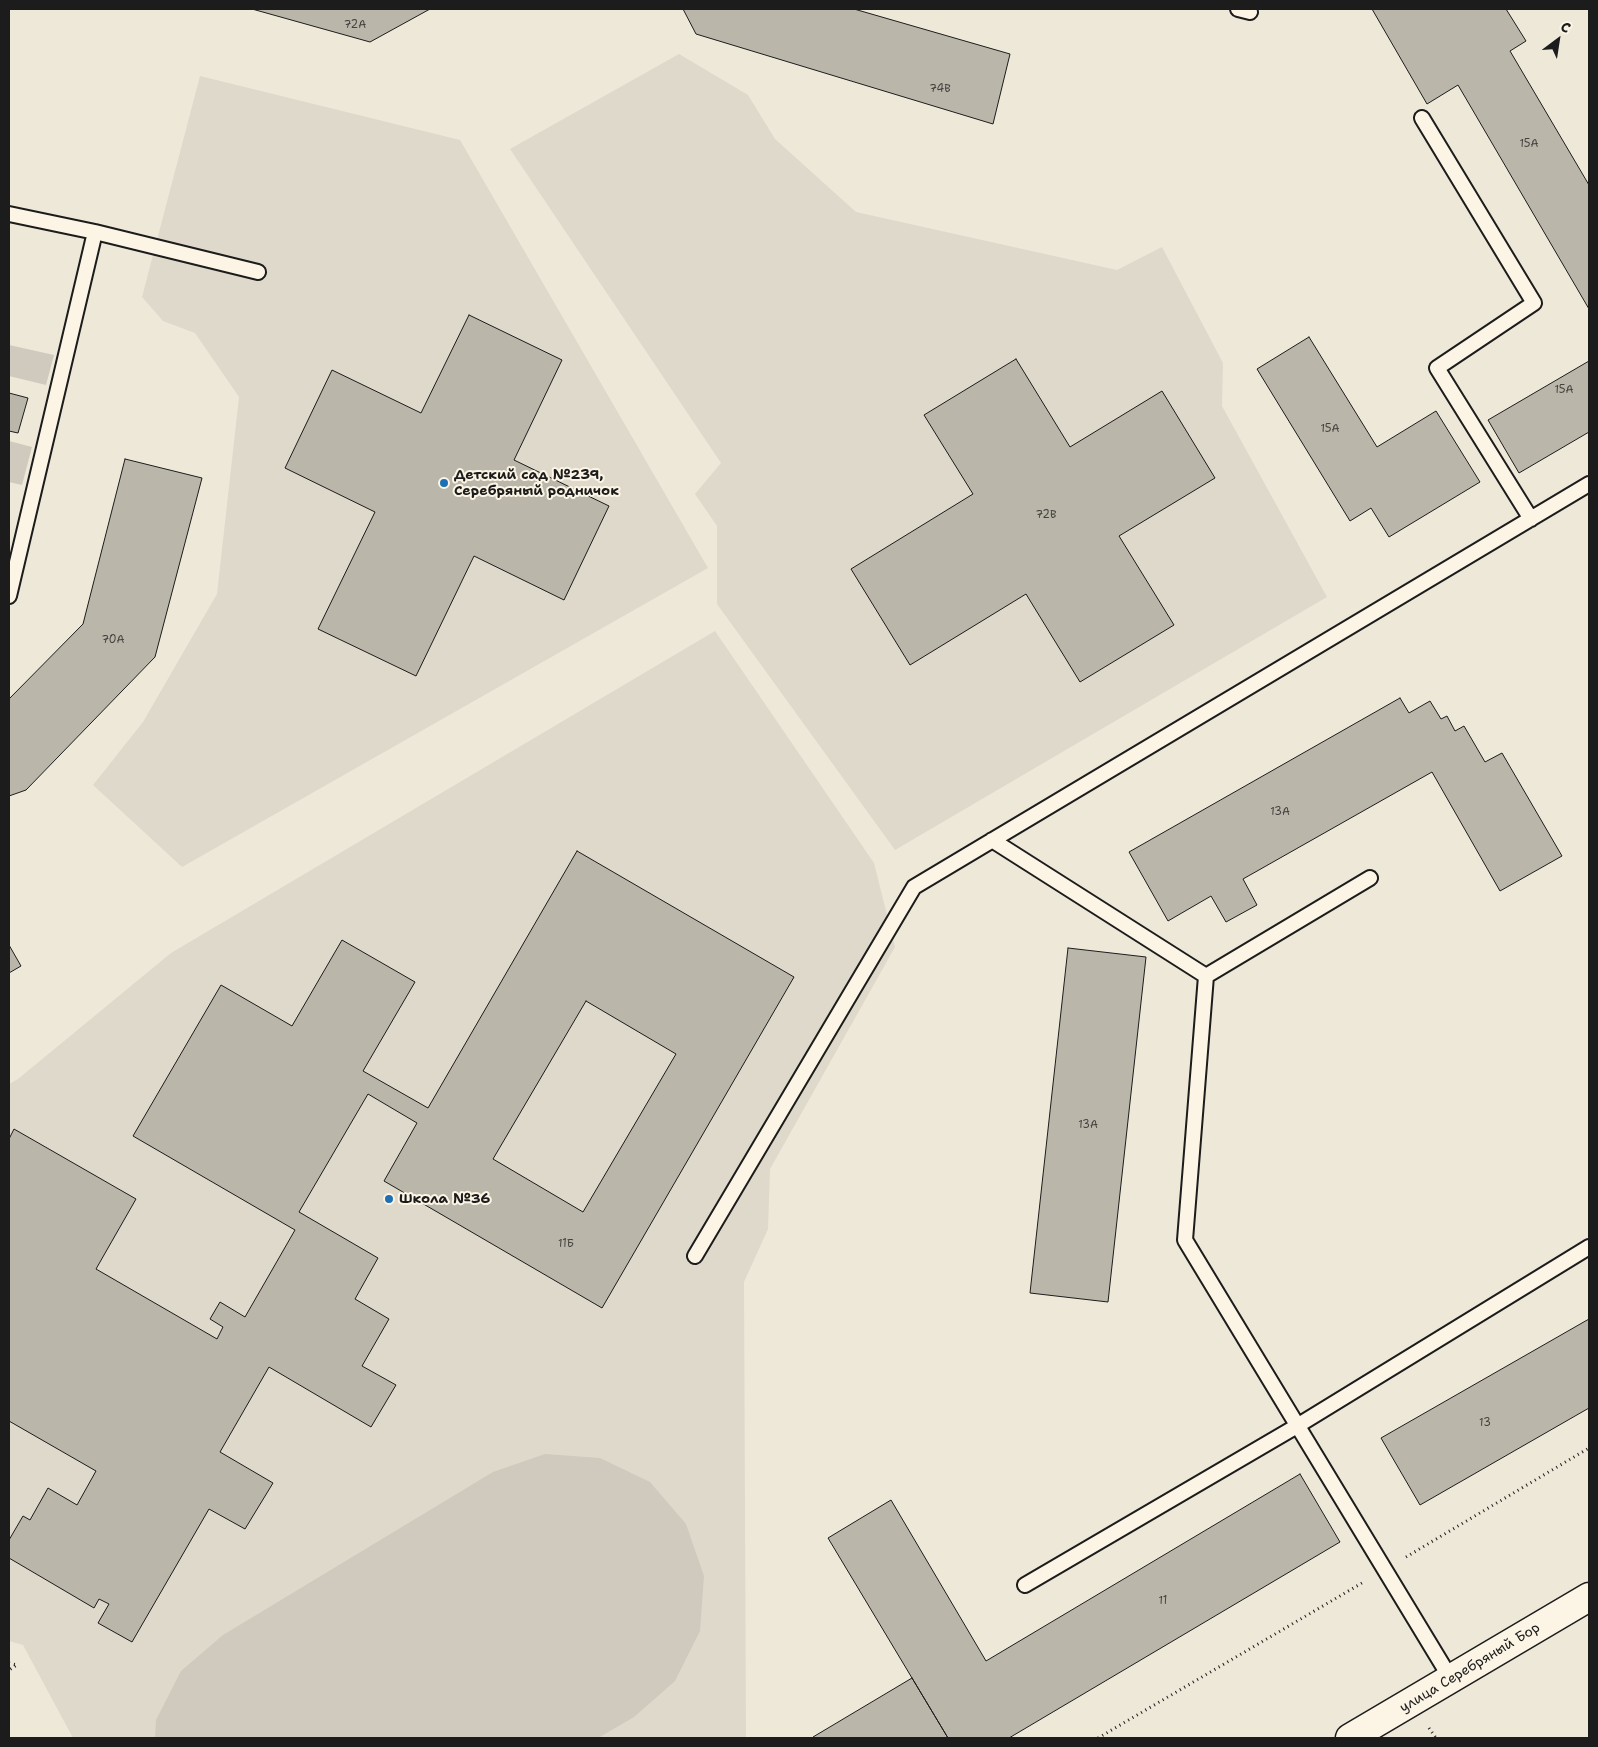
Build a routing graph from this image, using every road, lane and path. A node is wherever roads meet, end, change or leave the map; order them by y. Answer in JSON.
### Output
{"nodes":[{"id":1,"x":1422,"y":118,"type":"dead end"},
{"id":2,"x":9,"y":214,"type":"edge"},
{"id":3,"x":95,"y":232,"type":"junction"},
{"id":4,"x":258,"y":272,"type":"dead end"},
{"id":5,"x":1589,"y":484,"type":"edge"},
{"id":6,"x":1531,"y":519,"type":"junction"},
{"id":7,"x":9,"y":596,"type":"edge"},
{"id":8,"x":992,"y":840,"type":"junction"},
{"id":9,"x":1370,"y":878,"type":"dead end"},
{"id":10,"x":1206,"y":976,"type":"junction"},
{"id":11,"x":1589,"y":1247,"type":"edge"},
{"id":12,"x":695,"y":1256,"type":"dead end"},
{"id":13,"x":1297,"y":1426,"type":"junction"},
{"id":14,"x":1589,"y":1448,"type":"edge"},
{"id":15,"x":1384,"y":1570,"type":"junction"},
{"id":16,"x":1024,"y":1585,"type":"dead end"},
{"id":17,"x":1589,"y":1597,"type":"edge"},
{"id":18,"x":9,"y":1663,"type":"edge"},
{"id":19,"x":9,"y":1670,"type":"edge"},
{"id":20,"x":1450,"y":1679,"type":"junction"},
{"id":21,"x":1098,"y":1738,"type":"edge"},
{"id":22,"x":1350,"y":1738,"type":"edge"}],
"edges":[{"from":1,"to":6,"type":"lane"},
{"from":2,"to":3,"type":"lane"},
{"from":3,"to":4,"type":"lane"},
{"from":3,"to":7,"type":"lane"},
{"from":5,"to":6,"type":"lane"},
{"from":6,"to":8,"type":"lane"},
{"from":8,"to":10,"type":"lane"},
{"from":8,"to":12,"type":"lane"},
{"from":9,"to":10,"type":"lane"},
{"from":10,"to":13,"type":"lane"},
{"from":11,"to":13,"type":"lane"},
{"from":13,"to":15,"type":"lane"},
{"from":13,"to":16,"type":"lane"},
{"from":14,"to":15,"type":"path"},
{"from":15,"to":20,"type":"lane"},
{"from":15,"to":21,"type":"path"},
{"from":17,"to":20,"type":"street","name":"улица Серебряный Бор"},
{"from":18,"to":19,"type":"path"},
{"from":20,"to":22,"type":"street","name":"улица Серебряный Бор"}]}
